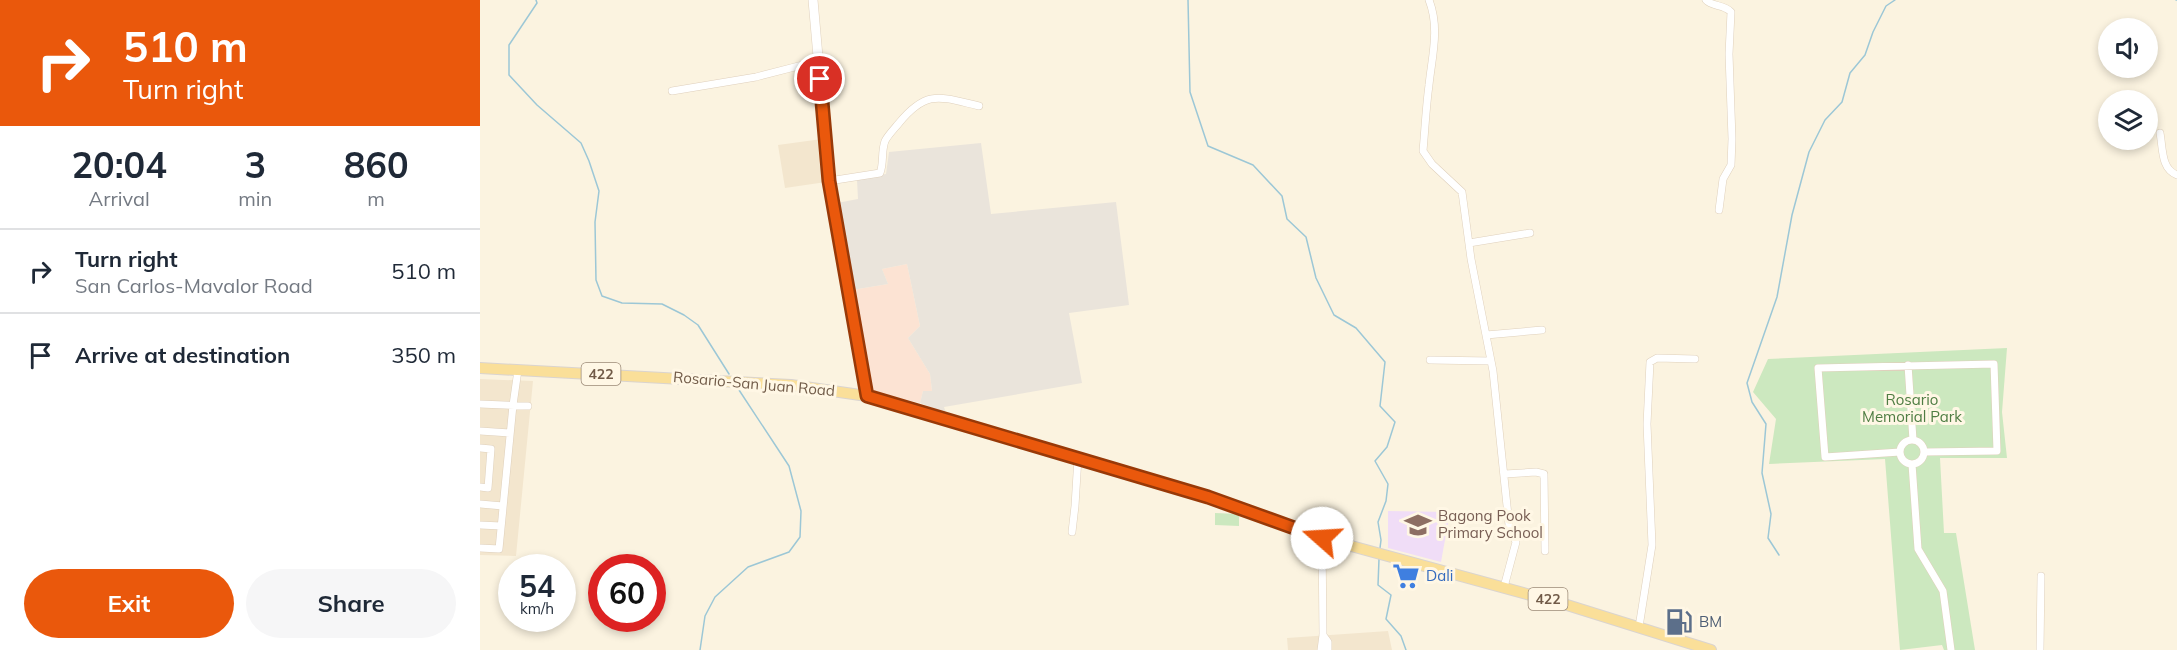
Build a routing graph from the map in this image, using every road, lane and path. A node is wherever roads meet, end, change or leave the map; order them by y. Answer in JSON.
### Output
{"nodes":[{"id":1,"x":813,"y":0,"type":"edge"},
{"id":2,"x":1429,"y":0,"type":"edge"},
{"id":3,"x":1706,"y":0,"type":"edge"},
{"id":4,"x":818,"y":61,"type":"junction"},
{"id":5,"x":672,"y":91,"type":"dead end"},
{"id":6,"x":979,"y":106,"type":"dead end"},
{"id":7,"x":2160,"y":133,"type":"dead end"},
{"id":8,"x":2177,"y":175,"type":"edge"},
{"id":9,"x":829,"y":181,"type":"junction"},
{"id":10,"x":1719,"y":210,"type":"dead end"},
{"id":11,"x":1530,"y":233,"type":"dead end"},
{"id":12,"x":1469,"y":243,"type":"junction"},
{"id":13,"x":1542,"y":330,"type":"dead end"},
{"id":14,"x":1486,"y":335,"type":"junction"},
{"id":15,"x":1695,"y":359,"type":"dead end"},
{"id":16,"x":1430,"y":360,"type":"dead end"},
{"id":17,"x":1491,"y":361,"type":"junction"},
{"id":18,"x":1908,"y":365,"type":"junction"},
{"id":19,"x":480,"y":368,"type":"edge"},
{"id":20,"x":518,"y":370,"type":"junction"},
{"id":21,"x":867,"y":396,"type":"junction"},
{"id":22,"x":480,"y":404,"type":"edge"},
{"id":23,"x":513,"y":405,"type":"junction"},
{"id":24,"x":528,"y":406,"type":"dead end"},
{"id":25,"x":480,"y":431,"type":"edge"},
{"id":26,"x":510,"y":433,"type":"junction"},
{"id":27,"x":1913,"y":440,"type":"junction"},
{"id":28,"x":480,"y":448,"type":"edge"},
{"id":29,"x":1900,"y":452,"type":"junction"},
{"id":30,"x":1925,"y":452,"type":"junction"},
{"id":31,"x":1077,"y":457,"type":"junction"},
{"id":32,"x":1912,"y":464,"type":"junction"},
{"id":33,"x":1505,"y":474,"type":"junction"},
{"id":34,"x":480,"y":487,"type":"edge"},
{"id":35,"x":480,"y":504,"type":"edge"},
{"id":36,"x":503,"y":506,"type":"junction"},
{"id":37,"x":480,"y":525,"type":"edge"},
{"id":38,"x":501,"y":526,"type":"junction"},
{"id":39,"x":1072,"y":532,"type":"dead end"},
{"id":40,"x":1322,"y":538,"type":"junction"},
{"id":41,"x":480,"y":548,"type":"edge"},
{"id":42,"x":1545,"y":550,"type":"dead end"},
{"id":43,"x":2041,"y":576,"type":"dead end"},
{"id":44,"x":1504,"y":587,"type":"junction"},
{"id":45,"x":1639,"y":627,"type":"junction"},
{"id":46,"x":1323,"y":635,"type":"junction"},
{"id":47,"x":1321,"y":650,"type":"edge"},
{"id":48,"x":1328,"y":650,"type":"edge"},
{"id":49,"x":1711,"y":650,"type":"edge"},
{"id":50,"x":1950,"y":650,"type":"edge"},
{"id":51,"x":2040,"y":650,"type":"edge"}],
"edges":[{"from":1,"to":4,"type":"street"},
{"from":2,"to":12,"type":"street"},
{"from":3,"to":10,"type":"street"},
{"from":4,"to":5,"type":"street"},
{"from":4,"to":9,"type":"street"},
{"from":6,"to":9,"type":"street"},
{"from":7,"to":8,"type":"street"},
{"from":9,"to":21,"type":"street"},
{"from":11,"to":12,"type":"street"},
{"from":12,"to":14,"type":"street"},
{"from":13,"to":14,"type":"street"},
{"from":14,"to":17,"type":"street"},
{"from":15,"to":45,"type":"street"},
{"from":16,"to":17,"type":"street"},
{"from":17,"to":33,"type":"street"},
{"from":18,"to":27,"type":"street"},
{"from":18,"to":29,"type":"street"},
{"from":18,"to":30,"type":"street"},
{"from":19,"to":20,"type":"main road","name":"Rosario-San Juan Road","number":"422"},
{"from":20,"to":21,"type":"main road","name":"Rosario-San Juan Road","number":"422"},
{"from":20,"to":23,"type":"street"},
{"from":21,"to":31,"type":"main road","name":"Rosario-San Juan Road","number":"422"},
{"from":22,"to":23,"type":"street"},
{"from":23,"to":24,"type":"street"},
{"from":23,"to":26,"type":"street"},
{"from":25,"to":26,"type":"street"},
{"from":26,"to":36,"type":"street"},
{"from":27,"to":29,"type":"street"},
{"from":27,"to":30,"type":"street"},
{"from":28,"to":34,"type":"street"},
{"from":29,"to":32,"type":"street"},
{"from":30,"to":32,"type":"street"},
{"from":31,"to":39,"type":"street"},
{"from":31,"to":40,"type":"main road","name":"Rosario-San Juan Road","number":"422"},
{"from":32,"to":50,"type":"street"},
{"from":33,"to":42,"type":"street"},
{"from":33,"to":44,"type":"street"},
{"from":35,"to":36,"type":"street"},
{"from":36,"to":38,"type":"street"},
{"from":37,"to":38,"type":"street"},
{"from":38,"to":41,"type":"street"},
{"from":40,"to":44,"type":"main road","name":"Rosario-San Juan Road","number":"422"},
{"from":40,"to":46,"type":"street"},
{"from":43,"to":51,"type":"street"},
{"from":44,"to":45,"type":"main road","name":"Rosario-San Juan Road","number":"422"},
{"from":45,"to":49,"type":"main road","name":"Rosario-San Juan Road","number":"422"},
{"from":46,"to":47,"type":"street"},
{"from":46,"to":48,"type":"street"}]}
